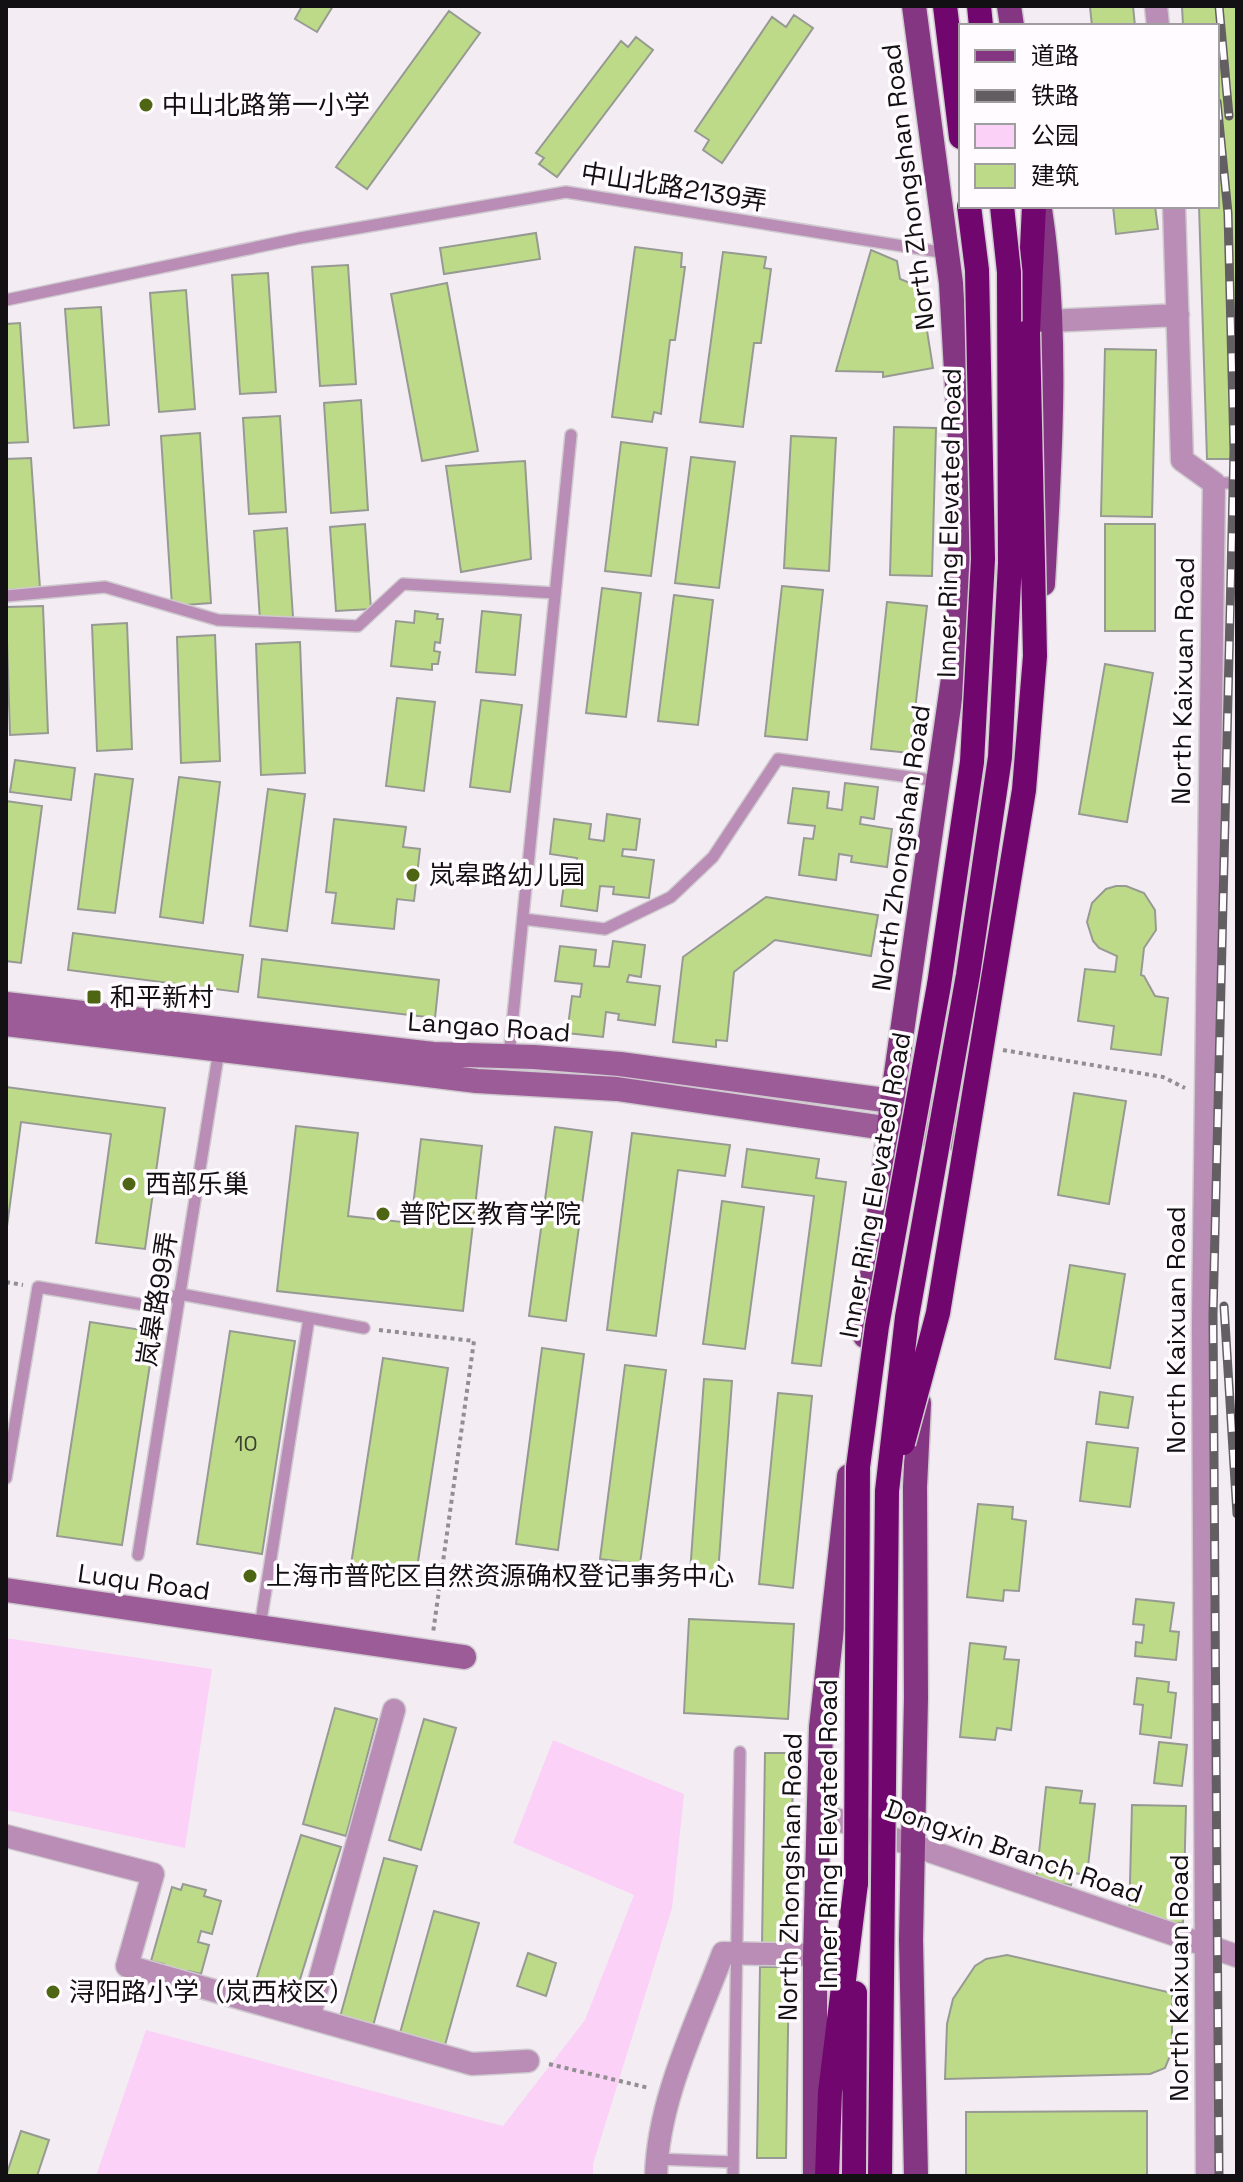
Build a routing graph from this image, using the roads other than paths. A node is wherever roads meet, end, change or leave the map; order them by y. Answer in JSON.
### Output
{"nodes":[{"id":1,"x":914,"y":6,"type":"edge"},
{"id":2,"x":945,"y":6,"type":"edge"},
{"id":3,"x":959,"y":121,"type":"edge"},
{"id":4,"x":969,"y":208,"type":"edge"},
{"id":5,"x":1002,"y":208,"type":"edge"},
{"id":6,"x":1036,"y":208,"type":"edge"},
{"id":7,"x":1174,"y":208,"type":"edge"},
{"id":8,"x":947,"y":253,"type":"junction"},
{"id":9,"x":6,"y":300,"type":"edge"},
{"id":10,"x":1178,"y":315,"type":"junction"},
{"id":11,"x":1038,"y":326,"type":"junction"},
{"id":12,"x":571,"y":435,"type":"dead end"},
{"id":13,"x":1214,"y":483,"type":"junction"},
{"id":14,"x":1237,"y":483,"type":"edge"},
{"id":15,"x":555,"y":593,"type":"junction"},
{"id":16,"x":6,"y":596,"type":"edge"},
{"id":17,"x":940,"y":781,"type":"junction"},
{"id":18,"x":523,"y":919,"type":"junction"},
{"id":19,"x":6,"y":1004,"type":"edge"},
{"id":20,"x":6,"y":1024,"type":"edge"},
{"id":21,"x":219,"y":1050,"type":"junction"},
{"id":22,"x":509,"y":1057,"type":"junction"},
{"id":23,"x":892,"y":1101,"type":"junction"},
{"id":24,"x":968,"y":1114,"type":"junction"},
{"id":25,"x":888,"y":1128,"type":"junction"},
{"id":26,"x":962,"y":1140,"type":"junction"},
{"id":27,"x":180,"y":1294,"type":"junction"},
{"id":28,"x":309,"y":1318,"type":"junction"},
{"id":29,"x":364,"y":1328,"type":"road end"},
{"id":30,"x":6,"y":1478,"type":"edge"},
{"id":31,"x":887,"y":1491,"type":"junction"},
{"id":32,"x":138,"y":1555,"type":"dead end"},
{"id":33,"x":6,"y":1590,"type":"edge"},
{"id":34,"x":260,"y":1627,"type":"junction"},
{"id":35,"x":464,"y":1657,"type":"dead end"},
{"id":36,"x":394,"y":1710,"type":"dead end"},
{"id":37,"x":740,"y":1752,"type":"dead end"},
{"id":38,"x":818,"y":1813,"type":"junction"},
{"id":39,"x":6,"y":1836,"type":"edge"},
{"id":40,"x":912,"y":1845,"type":"junction"},
{"id":41,"x":856,"y":1883,"type":"junction"},
{"id":42,"x":1207,"y":1948,"type":"junction"},
{"id":43,"x":737,"y":1954,"type":"junction"},
{"id":44,"x":815,"y":1955,"type":"junction"},
{"id":45,"x":1237,"y":1956,"type":"edge"},
{"id":46,"x":309,"y":2018,"type":"junction"},
{"id":47,"x":528,"y":2061,"type":"road end"},
{"id":48,"x":733,"y":2162,"type":"junction"},
{"id":49,"x":657,"y":2168,"type":"edge"},
{"id":50,"x":733,"y":2176,"type":"edge"},
{"id":51,"x":815,"y":2176,"type":"edge"},
{"id":52,"x":827,"y":2176,"type":"edge"},
{"id":53,"x":854,"y":2176,"type":"edge"},
{"id":54,"x":880,"y":2176,"type":"edge"},
{"id":55,"x":916,"y":2176,"type":"edge"},
{"id":56,"x":1207,"y":2176,"type":"edge"}],
"edges":[{"from":1,"to":8,"type":"main road","name":"North Zhongshan Road"},
{"from":2,"to":3,"type":"highway"},
{"from":4,"to":41,"type":"highway","name":"Inner Ring Elevated Road","bridge":true},
{"from":5,"to":31,"type":"highway","name":"Inner Ring Elevated Road","bridge":true},
{"from":6,"to":11,"type":"highway"},
{"from":7,"to":10,"type":"street"},
{"from":8,"to":9,"type":"lane","name":"中山北路2139弄"},
{"from":8,"to":17,"type":"main road","name":"North Zhongshan Road"},
{"from":10,"to":11,"type":"street"},
{"from":10,"to":13,"type":"street"},
{"from":11,"to":24,"type":"main road"},
{"from":11,"to":31,"type":"highway","bridge":true},
{"from":12,"to":15,"type":"lane"},
{"from":13,"to":14,"type":"lane"},
{"from":13,"to":42,"type":"street","name":"North Kaixuan Road"},
{"from":15,"to":16,"type":"lane"},
{"from":15,"to":18,"type":"lane"},
{"from":17,"to":18,"type":"lane"},
{"from":17,"to":23,"type":"main road","name":"North Zhongshan Road"},
{"from":18,"to":22,"type":"lane"},
{"from":19,"to":22,"type":"main road","name":"Langao Road"},
{"from":20,"to":21,"type":"main road","name":"Langao Road"},
{"from":21,"to":25,"type":"main road","name":"Langao Road"},
{"from":21,"to":27,"type":"lane","name":"岚皋路99弄"},
{"from":22,"to":23,"type":"main road","name":"Langao Road"},
{"from":23,"to":24,"type":"main road","name":"Langao Road"},
{"from":23,"to":25,"type":"main road","name":"North Zhongshan Road"},
{"from":24,"to":26,"type":"main road"},
{"from":25,"to":26,"type":"main road","name":"Langao Road"},
{"from":25,"to":38,"type":"main road","name":"North Zhongshan Road"},
{"from":26,"to":40,"type":"main road"},
{"from":27,"to":28,"type":"lane"},
{"from":27,"to":30,"type":"lane"},
{"from":27,"to":32,"type":"lane","name":"岚皋路99弄"},
{"from":28,"to":29,"type":"lane"},
{"from":28,"to":34,"type":"lane"},
{"from":31,"to":54,"type":"highway","name":"Inner Ring Elevated Road","bridge":true},
{"from":33,"to":34,"type":"main road","name":"Luqu Road"},
{"from":34,"to":35,"type":"main road","name":"Luqu Road"},
{"from":36,"to":46,"type":"street"},
{"from":37,"to":43,"type":"lane"},
{"from":38,"to":40,"type":"street","name":"Dongxin Branch Road"},
{"from":38,"to":44,"type":"main road","name":"North Zhongshan Road"},
{"from":39,"to":46,"type":"street"},
{"from":40,"to":42,"type":"street","name":"Dongxin Branch Road"},
{"from":40,"to":55,"type":"main road"},
{"from":41,"to":52,"type":"highway"},
{"from":41,"to":53,"type":"highway","name":"Inner Ring Elevated Road"},
{"from":42,"to":45,"type":"street","name":"Dongxin Branch Road"},
{"from":42,"to":56,"type":"street","name":"North Kaixuan Road"},
{"from":43,"to":44,"type":"street"},
{"from":43,"to":48,"type":"lane"},
{"from":43,"to":49,"type":"street"},
{"from":44,"to":51,"type":"main road","name":"North Zhongshan Road"},
{"from":46,"to":47,"type":"street"},
{"from":48,"to":49,"type":"lane"},
{"from":48,"to":50,"type":"lane"}]}
